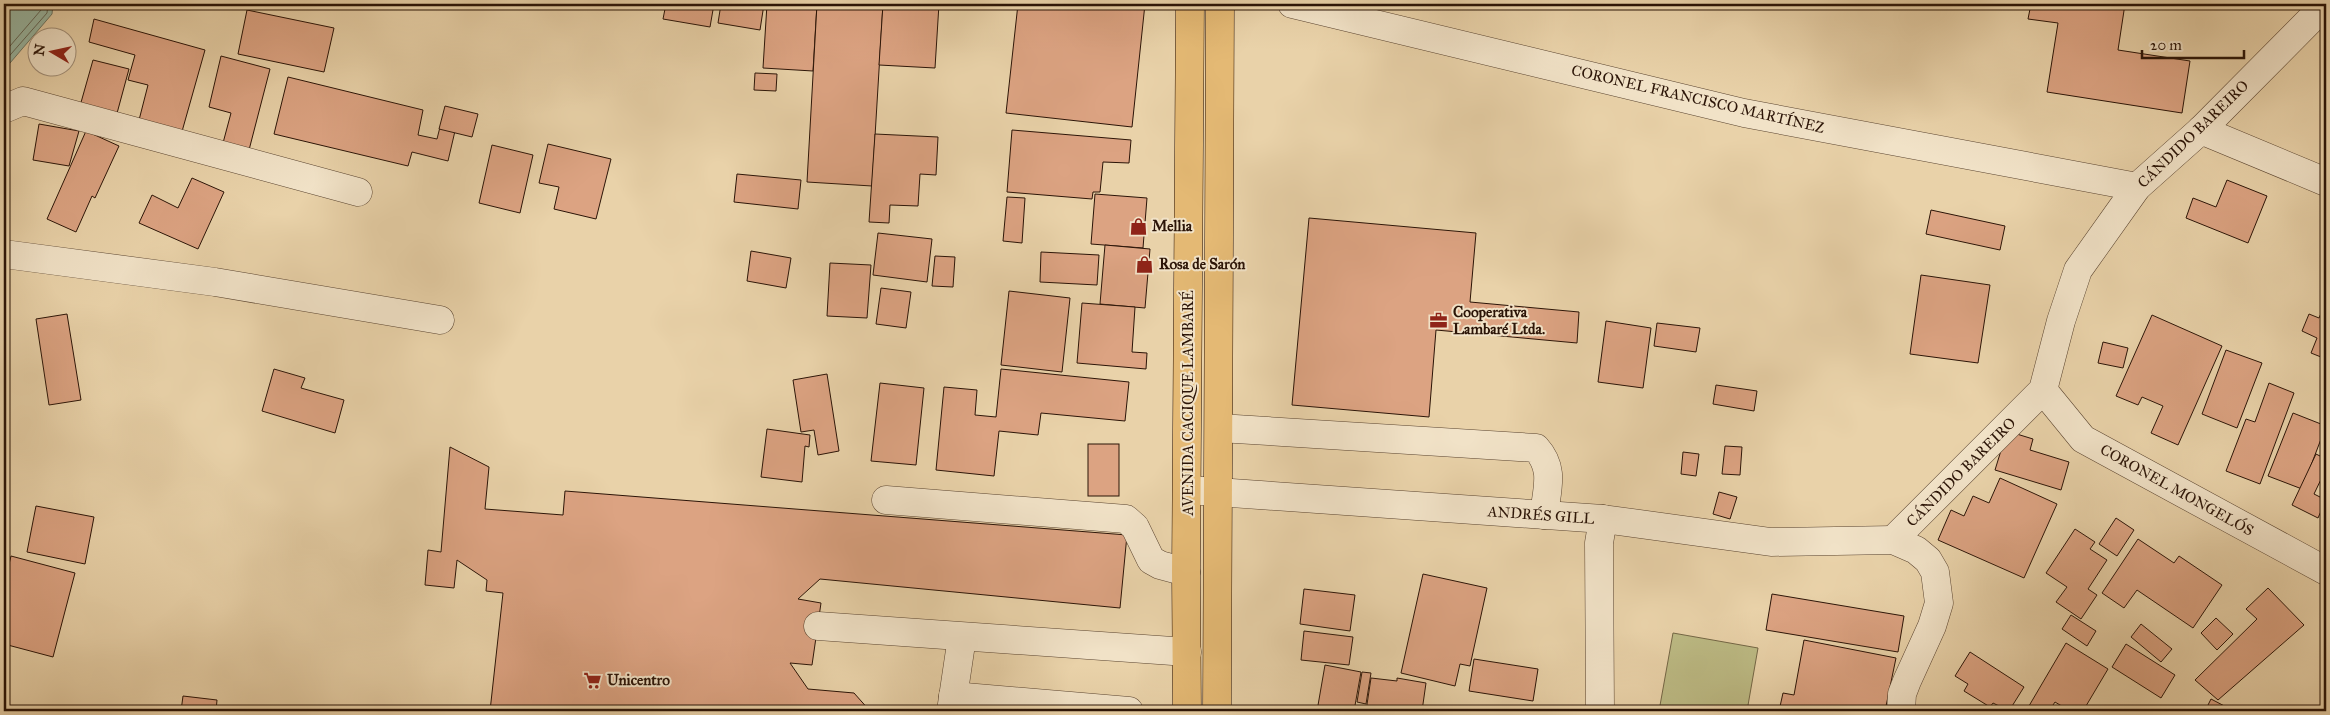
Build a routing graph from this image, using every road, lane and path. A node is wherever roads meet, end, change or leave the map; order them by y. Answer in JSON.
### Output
{"nodes":[{"id":1,"x":1190,"y":4,"type":"edge"},
{"id":2,"x":1220,"y":4,"type":"edge"},
{"id":3,"x":1292,"y":4,"type":"edge"},
{"id":4,"x":2326,"y":4,"type":"edge"},
{"id":5,"x":14,"y":105,"type":"edge"},
{"id":6,"x":2201,"y":130,"type":"junction"},
{"id":7,"x":2326,"y":182,"type":"edge"},
{"id":8,"x":2137,"y":187,"type":"junction"},
{"id":9,"x":358,"y":192,"type":"dead end"},
{"id":10,"x":4,"y":254,"type":"edge"},
{"id":11,"x":440,"y":320,"type":"dead end"},
{"id":12,"x":2043,"y":390,"type":"junction"},
{"id":13,"x":1218,"y":428,"type":"junction"},
{"id":14,"x":1188,"y":490,"type":"junction"},
{"id":15,"x":1218,"y":491,"type":"junction"},
{"id":16,"x":886,"y":500,"type":"dead end"},
{"id":17,"x":1544,"y":515,"type":"junction"},
{"id":18,"x":1603,"y":519,"type":"junction"},
{"id":19,"x":1893,"y":540,"type":"junction"},
{"id":20,"x":2326,"y":571,"type":"edge"},
{"id":21,"x":1186,"y":572,"type":"junction"},
{"id":22,"x":818,"y":626,"type":"dead end"},
{"id":23,"x":962,"y":637,"type":"junction"},
{"id":24,"x":1187,"y":652,"type":"junction"},
{"id":25,"x":952,"y":704,"type":"edge"},
{"id":26,"x":1129,"y":711,"type":"edge"},
{"id":27,"x":1187,"y":711,"type":"edge"},
{"id":28,"x":1217,"y":711,"type":"edge"},
{"id":29,"x":1600,"y":711,"type":"edge"},
{"id":30,"x":1901,"y":711,"type":"edge"}],
"edges":[{"from":1,"to":14,"type":"main road","name":"AVENIDA CACIQUE LAMBARÉ"},
{"from":2,"to":13,"type":"main road","name":"AVENIDA CACIQUE LAMBARÉ"},
{"from":3,"to":8,"type":"street","name":"CORONEL FRANCISCO MARTÍNEZ"},
{"from":4,"to":6,"type":"street","name":"CÁNDIDO BAREIRO"},
{"from":5,"to":9,"type":"street"},
{"from":6,"to":7,"type":"street"},
{"from":6,"to":8,"type":"street","name":"CÁNDIDO BAREIRO"},
{"from":8,"to":12,"type":"street","name":"CÁNDIDO BAREIRO"},
{"from":10,"to":11,"type":"street"},
{"from":12,"to":19,"type":"street","name":"CÁNDIDO BAREIRO"},
{"from":12,"to":20,"type":"street","name":"CORONEL MONGELÓS"},
{"from":13,"to":15,"type":"main road","name":"AVENIDA CACIQUE LAMBARÉ"},
{"from":13,"to":17,"type":"street"},
{"from":14,"to":15,"type":"street","name":"ANDRÉS GILL"},
{"from":14,"to":21,"type":"main road","name":"AVENIDA CACIQUE LAMBARÉ"},
{"from":15,"to":17,"type":"street","name":"ANDRÉS GILL"},
{"from":15,"to":28,"type":"main road","name":"AVENIDA CACIQUE LAMBARÉ"},
{"from":16,"to":21,"type":"street"},
{"from":17,"to":18,"type":"street","name":"ANDRÉS GILL"},
{"from":18,"to":19,"type":"street","name":"ANDRÉS GILL"},
{"from":18,"to":29,"type":"street"},
{"from":19,"to":30,"type":"street"},
{"from":21,"to":24,"type":"main road","name":"AVENIDA CACIQUE LAMBARÉ"},
{"from":22,"to":23,"type":"street"},
{"from":23,"to":24,"type":"street"},
{"from":23,"to":25,"type":"street"},
{"from":24,"to":27,"type":"main road","name":"AVENIDA CACIQUE LAMBARÉ"},
{"from":25,"to":26,"type":"street"}]}
